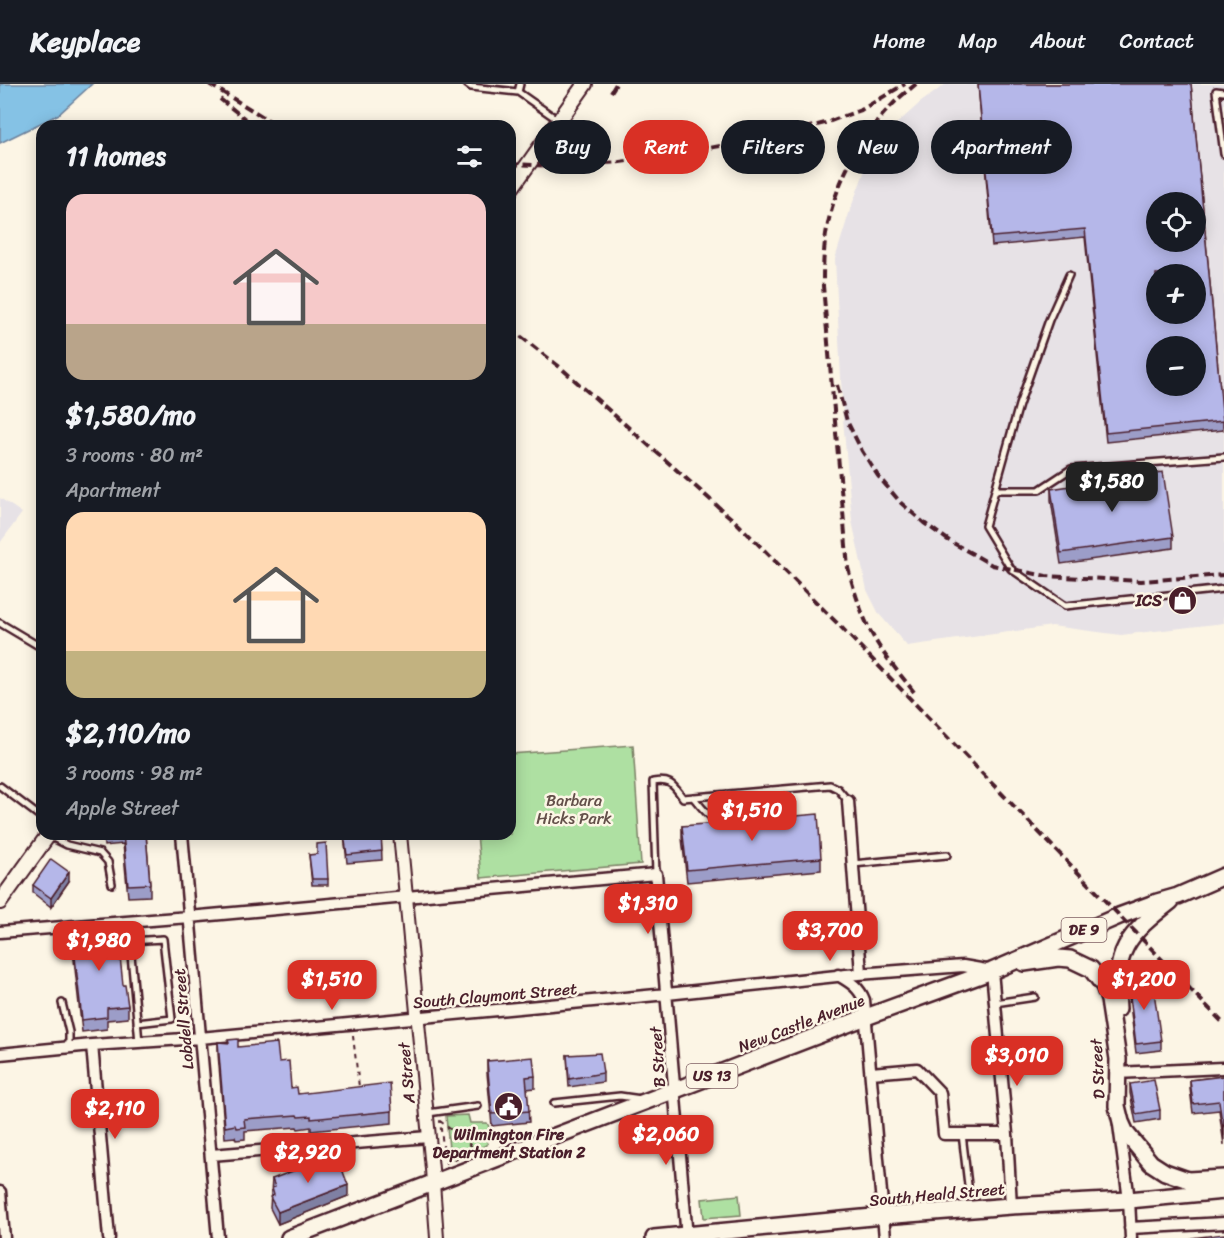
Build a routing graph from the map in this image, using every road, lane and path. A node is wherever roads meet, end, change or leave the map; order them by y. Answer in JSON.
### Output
{"nodes":[{"id":1,"x":467,"y":84,"type":"edge"},
{"id":2,"x":520,"y":84,"type":"edge"},
{"id":3,"x":585,"y":84,"type":"edge"},
{"id":4,"x":518,"y":92,"type":"junction"},
{"id":5,"x":1224,"y":92,"type":"edge"},
{"id":6,"x":558,"y":120,"type":"edge"},
{"id":7,"x":560,"y":120,"type":"edge"},
{"id":8,"x":1224,"y":154,"type":"edge"},
{"id":9,"x":534,"y":156,"type":"edge"},
{"id":10,"x":516,"y":182,"type":"edge"},
{"id":11,"x":1069,"y":275,"type":"dead end"},
{"id":12,"x":1224,"y":457,"type":"edge"},
{"id":13,"x":996,"y":490,"type":"junction"},
{"id":14,"x":1224,"y":590,"type":"edge"},
{"id":15,"x":0,"y":623,"type":"edge"},
{"id":16,"x":36,"y":644,"type":"edge"},
{"id":17,"x":0,"y":786,"type":"edge"},
{"id":18,"x":771,"y":790,"type":"junction"},
{"id":19,"x":693,"y":797,"type":"junction"},
{"id":20,"x":848,"y":801,"type":"joint"},
{"id":21,"x":36,"y":813,"type":"edge"},
{"id":22,"x":44,"y":840,"type":"edge"},
{"id":23,"x":58,"y":840,"type":"edge"},
{"id":24,"x":183,"y":840,"type":"edge"},
{"id":25,"x":401,"y":840,"type":"edge"},
{"id":26,"x":947,"y":855,"type":"dead end"},
{"id":27,"x":853,"y":864,"type":"junction"},
{"id":28,"x":656,"y":874,"type":"junction"},
{"id":29,"x":1224,"y":876,"type":"edge"},
{"id":30,"x":112,"y":884,"type":"dead end"},
{"id":31,"x":1178,"y":896,"type":"junction"},
{"id":32,"x":406,"y":897,"type":"junction"},
{"id":33,"x":0,"y":902,"type":"edge"},
{"id":34,"x":189,"y":917,"type":"junction"},
{"id":35,"x":128,"y":922,"type":"junction"},
{"id":36,"x":0,"y":932,"type":"edge"},
{"id":37,"x":130,"y":941,"type":"junction"},
{"id":38,"x":992,"y":971,"type":"junction"},
{"id":39,"x":861,"y":973,"type":"junction"},
{"id":40,"x":838,"y":975,"type":"junction"},
{"id":41,"x":667,"y":994,"type":"junction"},
{"id":42,"x":1035,"y":997,"type":"dead end"},
{"id":43,"x":62,"y":1003,"type":"dead end"},
{"id":44,"x":995,"y":1003,"type":"junction"},
{"id":45,"x":417,"y":1017,"type":"junction"},
{"id":46,"x":866,"y":1017,"type":"junction"},
{"id":47,"x":137,"y":1023,"type":"junction"},
{"id":48,"x":353,"y":1036,"type":"dead end"},
{"id":49,"x":200,"y":1038,"type":"junction"},
{"id":50,"x":139,"y":1042,"type":"junction"},
{"id":51,"x":92,"y":1045,"type":"junction"},
{"id":52,"x":69,"y":1047,"type":"junction"},
{"id":53,"x":0,"y":1054,"type":"edge"},
{"id":54,"x":1118,"y":1066,"type":"junction"},
{"id":55,"x":1222,"y":1068,"type":"dead end"},
{"id":56,"x":871,"y":1073,"type":"junction"},
{"id":57,"x":359,"y":1087,"type":"edge"},
{"id":58,"x":674,"y":1091,"type":"junction"},
{"id":59,"x":651,"y":1100,"type":"junction"},
{"id":60,"x":554,"y":1102,"type":"dead end"},
{"id":61,"x":478,"y":1106,"type":"dead end"},
{"id":62,"x":1117,"y":1106,"type":"junction"},
{"id":63,"x":426,"y":1113,"type":"junction"},
{"id":64,"x":440,"y":1121,"type":"joint"},
{"id":65,"x":962,"y":1134,"type":"junction"},
{"id":66,"x":1007,"y":1134,"type":"junction"},
{"id":67,"x":428,"y":1137,"type":"junction"},
{"id":68,"x":211,"y":1155,"type":"junction"},
{"id":69,"x":302,"y":1161,"type":"dead end"},
{"id":70,"x":304,"y":1178,"type":"edge"},
{"id":71,"x":433,"y":1183,"type":"junction"},
{"id":72,"x":968,"y":1185,"type":"dead end"},
{"id":73,"x":1218,"y":1185,"type":"edge"},
{"id":74,"x":0,"y":1192,"type":"edge"},
{"id":75,"x":0,"y":1198,"type":"edge"},
{"id":76,"x":1129,"y":1200,"type":"junction"},
{"id":77,"x":1011,"y":1206,"type":"junction"},
{"id":78,"x":883,"y":1216,"type":"junction"},
{"id":79,"x":1224,"y":1222,"type":"edge"},
{"id":80,"x":330,"y":1223,"type":"junction"},
{"id":81,"x":1131,"y":1233,"type":"edge"},
{"id":82,"x":687,"y":1237,"type":"edge"},
{"id":83,"x":4,"y":1238,"type":"edge"},
{"id":84,"x":109,"y":1238,"type":"edge"},
{"id":85,"x":218,"y":1238,"type":"edge"},
{"id":86,"x":289,"y":1238,"type":"edge"},
{"id":87,"x":306,"y":1238,"type":"edge"},
{"id":88,"x":437,"y":1238,"type":"edge"},
{"id":89,"x":654,"y":1238,"type":"edge"},
{"id":90,"x":885,"y":1238,"type":"edge"}],
"edges":[{"from":1,"to":4,"type":"lane"},
{"from":2,"to":4,"type":"lane"},
{"from":3,"to":7,"type":"main road"},
{"from":4,"to":6,"type":"lane"},
{"from":5,"to":8,"type":"lane"},
{"from":9,"to":10,"type":"main road"},
{"from":11,"to":13,"type":"lane"},
{"from":12,"to":13,"type":"lane"},
{"from":13,"to":14,"type":"lane"},
{"from":15,"to":16,"type":"lane"},
{"from":17,"to":21,"type":"lane"},
{"from":18,"to":19,"type":"lane"},
{"from":18,"to":19,"type":"lane"},
{"from":18,"to":20,"type":"lane"},
{"from":19,"to":28,"type":"lane"},
{"from":20,"to":27,"type":"street"},
{"from":22,"to":33,"type":"main road"},
{"from":23,"to":30,"type":"lane"},
{"from":24,"to":34,"type":"street","name":"Lobdell Street"},
{"from":25,"to":32,"type":"street","name":"A Street"},
{"from":26,"to":27,"type":"lane"},
{"from":27,"to":39,"type":"street"},
{"from":28,"to":32,"type":"street"},
{"from":28,"to":41,"type":"street","name":"B Street"},
{"from":29,"to":31,"type":"main road","name":"New Castle Avenue","number":"DE 9"},
{"from":31,"to":38,"type":"main road","name":"New Castle Avenue","number":"DE 9"},
{"from":31,"to":54,"type":"main road"},
{"from":32,"to":34,"type":"street"},
{"from":32,"to":45,"type":"street","name":"A Street"},
{"from":34,"to":35,"type":"street"},
{"from":34,"to":49,"type":"street","name":"Lobdell Street"},
{"from":35,"to":36,"type":"street"},
{"from":35,"to":37,"type":"lane"},
{"from":37,"to":47,"type":"lane"},
{"from":37,"to":47,"type":"lane"},
{"from":38,"to":39,"type":"street","name":"South Claymont Street"},
{"from":38,"to":44,"type":"street"},
{"from":38,"to":46,"type":"main road","name":"New Castle Avenue","number":"US 13"},
{"from":38,"to":54,"type":"main road","name":"D Street","number":"US 13"},
{"from":39,"to":40,"type":"street","name":"South Claymont Street"},
{"from":40,"to":41,"type":"street","name":"South Claymont Street"},
{"from":40,"to":46,"type":"street"},
{"from":41,"to":45,"type":"street","name":"South Claymont Street"},
{"from":41,"to":58,"type":"street","name":"B Street"},
{"from":42,"to":44,"type":"lane"},
{"from":43,"to":52,"type":"lane"},
{"from":44,"to":66,"type":"street"},
{"from":45,"to":49,"type":"street","name":"South Claymont Street"},
{"from":45,"to":63,"type":"street","name":"A Street"},
{"from":46,"to":56,"type":"street"},
{"from":46,"to":58,"type":"main road","name":"New Castle Avenue","number":"US 13"},
{"from":47,"to":50,"type":"lane"},
{"from":48,"to":57,"type":"path"},
{"from":49,"to":50,"type":"street","name":"South Claymont Street"},
{"from":49,"to":68,"type":"street","name":"Lobdell Street"},
{"from":50,"to":51,"type":"street","name":"South Claymont Street"},
{"from":51,"to":52,"type":"street","name":"South Claymont Street"},
{"from":51,"to":84,"type":"street"},
{"from":52,"to":53,"type":"street","name":"South Claymont Street"},
{"from":54,"to":55,"type":"street"},
{"from":54,"to":62,"type":"main road","name":"D Street","number":"US 13"},
{"from":56,"to":65,"type":"street"},
{"from":56,"to":78,"type":"street"},
{"from":58,"to":59,"type":"main road","name":"New Castle Avenue","number":"US 13"},
{"from":58,"to":82,"type":"street","name":"B Street"},
{"from":59,"to":60,"type":"lane"},
{"from":59,"to":71,"type":"main road","name":"New Castle Avenue","number":"US 13"},
{"from":61,"to":63,"type":"lane"},
{"from":62,"to":73,"type":"main road","name":"South Heald Street","number":"US 13"},
{"from":62,"to":76,"type":"street","name":"D Street"},
{"from":63,"to":67,"type":"street","name":"A Street"},
{"from":64,"to":64,"type":"path"},
{"from":65,"to":66,"type":"street"},
{"from":65,"to":72,"type":"lane"},
{"from":66,"to":77,"type":"street"},
{"from":67,"to":68,"type":"street"},
{"from":67,"to":71,"type":"street","name":"A Street"},
{"from":68,"to":85,"type":"street","name":"Lobdell Street"},
{"from":69,"to":70,"type":"path"},
{"from":71,"to":80,"type":"main road","name":"New Castle Avenue","number":"US 13"},
{"from":71,"to":88,"type":"street","name":"A Street"},
{"from":73,"to":76,"type":"main road","name":"South Heald Street","number":"US 13"},
{"from":74,"to":75,"type":"street"},
{"from":75,"to":83,"type":"street"},
{"from":76,"to":77,"type":"main road","name":"South Heald Street","number":"US 13"},
{"from":76,"to":81,"type":"street","name":"D Street"},
{"from":77,"to":78,"type":"main road","name":"South Heald Street","number":"US 13"},
{"from":78,"to":82,"type":"main road","name":"South Heald Street","number":"US 13"},
{"from":78,"to":90,"type":"street"},
{"from":79,"to":81,"type":"street"},
{"from":80,"to":86,"type":"main road","name":"New Castle Avenue","number":"US 13"},
{"from":80,"to":87,"type":"main road"},
{"from":82,"to":89,"type":"main road","name":"South Heald Street","number":"US 13"}]}
